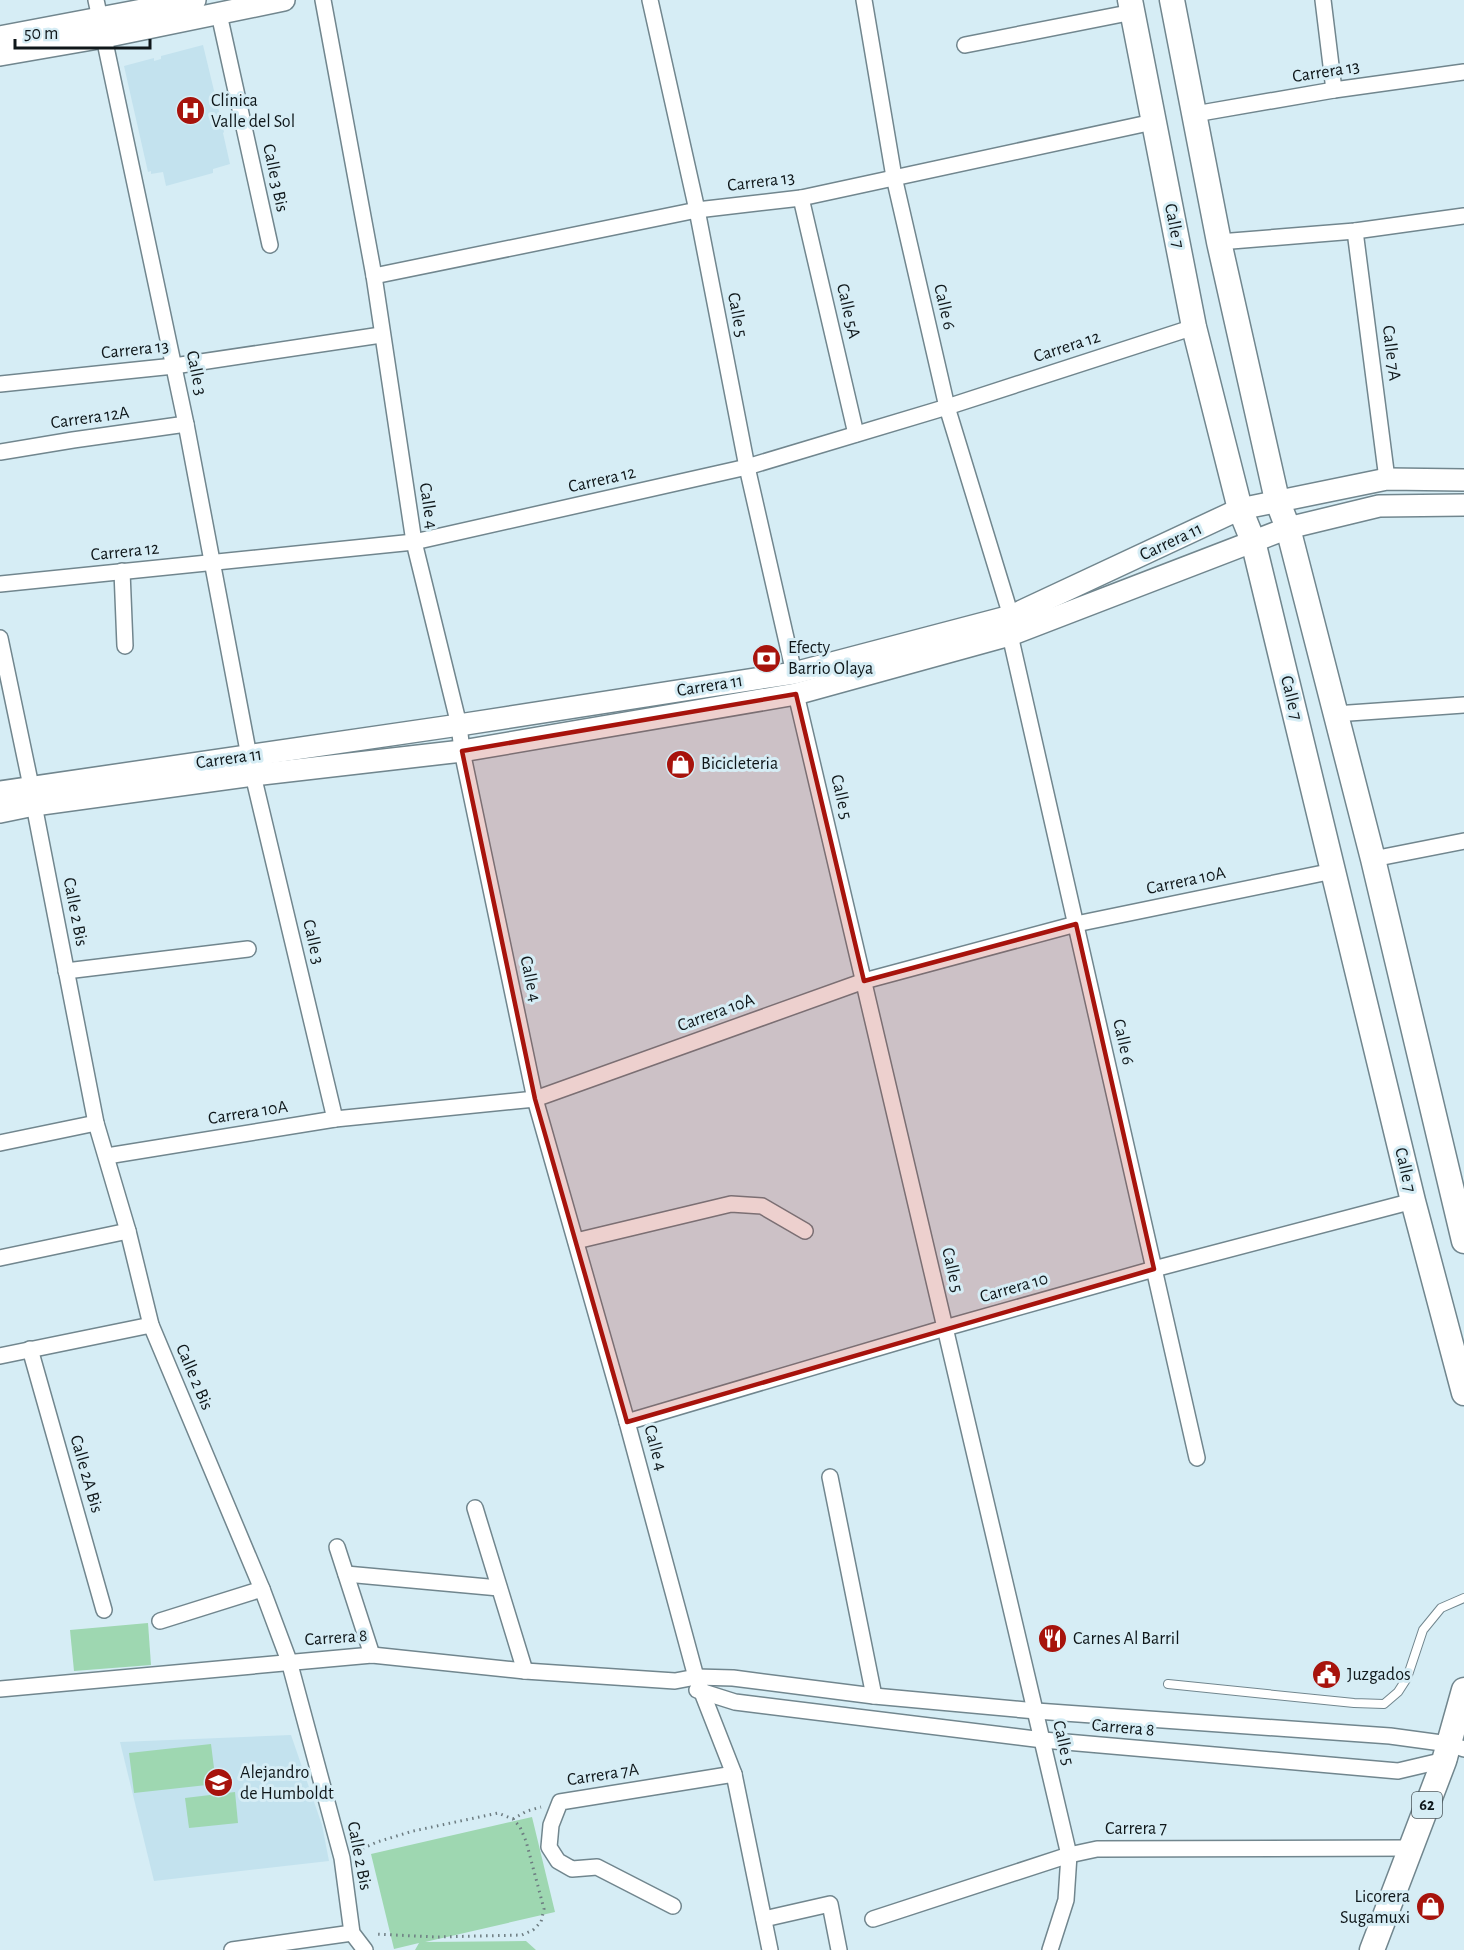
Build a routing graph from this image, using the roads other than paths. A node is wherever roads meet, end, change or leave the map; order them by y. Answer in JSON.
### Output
{"nodes":[{"id":1,"x":195,"y":0,"type":"edge"},
{"id":2,"x":284,"y":0,"type":"edge"},
{"id":3,"x":323,"y":0,"type":"edge"},
{"id":4,"x":650,"y":0,"type":"edge"},
{"id":5,"x":864,"y":0,"type":"edge"},
{"id":6,"x":1172,"y":0,"type":"edge"},
{"id":7,"x":1323,"y":0,"type":"edge"},
{"id":8,"x":1132,"y":6,"type":"edge"},
{"id":9,"x":219,"y":14,"type":"junction"},
{"id":10,"x":100,"y":19,"type":"edge"},
{"id":11,"x":0,"y":37,"type":"edge"},
{"id":12,"x":964,"y":45,"type":"dead end"},
{"id":13,"x":0,"y":55,"type":"edge"},
{"id":14,"x":1464,"y":72,"type":"edge"},
{"id":15,"x":1334,"y":90,"type":"junction"},
{"id":16,"x":1195,"y":114,"type":"junction"},
{"id":17,"x":1153,"y":122,"type":"junction"},
{"id":18,"x":894,"y":177,"type":"junction"},
{"id":19,"x":801,"y":198,"type":"junction"},
{"id":20,"x":697,"y":210,"type":"junction"},
{"id":21,"x":1464,"y":216,"type":"edge"},
{"id":22,"x":1355,"y":231,"type":"junction"},
{"id":23,"x":1219,"y":242,"type":"junction"},
{"id":24,"x":270,"y":245,"type":"dead end"},
{"id":25,"x":374,"y":276,"type":"junction"},
{"id":26,"x":1194,"y":327,"type":"junction"},
{"id":27,"x":381,"y":335,"type":"junction"},
{"id":28,"x":174,"y":366,"type":"junction"},
{"id":29,"x":0,"y":384,"type":"edge"},
{"id":30,"x":948,"y":406,"type":"junction"},
{"id":31,"x":186,"y":424,"type":"junction"},
{"id":32,"x":856,"y":434,"type":"junction"},
{"id":33,"x":0,"y":452,"type":"edge"},
{"id":34,"x":747,"y":467,"type":"junction"},
{"id":35,"x":1387,"y":479,"type":"junction"},
{"id":36,"x":1464,"y":480,"type":"edge"},
{"id":37,"x":1277,"y":500,"type":"junction"},
{"id":38,"x":1464,"y":505,"type":"edge"},
{"id":39,"x":1240,"y":509,"type":"junction"},
{"id":40,"x":1288,"y":528,"type":"junction"},
{"id":41,"x":1253,"y":541,"type":"junction"},
{"id":42,"x":414,"y":542,"type":"junction"},
{"id":43,"x":213,"y":562,"type":"junction"},
{"id":44,"x":122,"y":572,"type":"junction"},
{"id":45,"x":0,"y":584,"type":"edge"},
{"id":46,"x":1010,"y":626,"type":"junction"},
{"id":47,"x":0,"y":638,"type":"edge"},
{"id":48,"x":125,"y":646,"type":"dead end"},
{"id":49,"x":795,"y":684,"type":"junction"},
{"id":50,"x":1464,"y":705,"type":"edge"},
{"id":51,"x":1335,"y":714,"type":"junction"},
{"id":52,"x":459,"y":725,"type":"junction"},
{"id":53,"x":462,"y":751,"type":"junction"},
{"id":54,"x":251,"y":765,"type":"junction"},
{"id":55,"x":0,"y":792,"type":"edge"},
{"id":56,"x":33,"y":795,"type":"junction"},
{"id":57,"x":0,"y":812,"type":"edge"},
{"id":58,"x":1464,"y":841,"type":"edge"},
{"id":59,"x":1373,"y":859,"type":"junction"},
{"id":60,"x":1333,"y":871,"type":"junction"},
{"id":61,"x":1076,"y":924,"type":"junction"},
{"id":62,"x":248,"y":949,"type":"dead end"},
{"id":63,"x":66,"y":971,"type":"junction"},
{"id":64,"x":864,"y":981,"type":"junction"},
{"id":65,"x":535,"y":1099,"type":"junction"},
{"id":66,"x":335,"y":1119,"type":"junction"},
{"id":67,"x":96,"y":1123,"type":"junction"},
{"id":68,"x":0,"y":1143,"type":"edge"},
{"id":69,"x":107,"y":1156,"type":"junction"},
{"id":70,"x":1413,"y":1201,"type":"junction"},
{"id":71,"x":1459,"y":1202,"type":"edge"},
{"id":72,"x":128,"y":1231,"type":"junction"},
{"id":73,"x":805,"y":1231,"type":"dead end"},
{"id":74,"x":576,"y":1241,"type":"junction"},
{"id":75,"x":1464,"y":1241,"type":"edge"},
{"id":76,"x":0,"y":1258,"type":"edge"},
{"id":77,"x":1154,"y":1269,"type":"junction"},
{"id":78,"x":152,"y":1325,"type":"junction"},
{"id":79,"x":945,"y":1328,"type":"junction"},
{"id":80,"x":30,"y":1349,"type":"junction"},
{"id":81,"x":0,"y":1356,"type":"edge"},
{"id":82,"x":1464,"y":1393,"type":"edge"},
{"id":83,"x":627,"y":1422,"type":"junction"},
{"id":84,"x":1197,"y":1458,"type":"dead end"},
{"id":85,"x":830,"y":1477,"type":"dead end"},
{"id":86,"x":476,"y":1508,"type":"dead end"},
{"id":87,"x":337,"y":1546,"type":"dead end"},
{"id":88,"x":346,"y":1574,"type":"junction"},
{"id":89,"x":499,"y":1588,"type":"junction"},
{"id":90,"x":262,"y":1590,"type":"junction"},
{"id":91,"x":1464,"y":1598,"type":"edge"},
{"id":92,"x":104,"y":1610,"type":"dead end"},
{"id":93,"x":159,"y":1621,"type":"dead end"},
{"id":94,"x":372,"y":1655,"type":"junction"},
{"id":95,"x":289,"y":1661,"type":"junction"},
{"id":96,"x":525,"y":1671,"type":"junction"},
{"id":97,"x":696,"y":1677,"type":"junction"},
{"id":98,"x":675,"y":1681,"type":"junction"},
{"id":99,"x":1168,"y":1684,"type":"dead end"},
{"id":100,"x":0,"y":1689,"type":"edge"},
{"id":101,"x":1464,"y":1690,"type":"edge"},
{"id":102,"x":702,"y":1692,"type":"junction"},
{"id":103,"x":874,"y":1696,"type":"junction"},
{"id":104,"x":1036,"y":1711,"type":"junction"},
{"id":105,"x":1042,"y":1740,"type":"junction"},
{"id":106,"x":1455,"y":1752,"type":"edge"},
{"id":107,"x":734,"y":1774,"type":"junction"},
{"id":108,"x":1411,"y":1848,"type":"junction"},
{"id":109,"x":1069,"y":1855,"type":"junction"},
{"id":110,"x":674,"y":1906,"type":"dead end"},
{"id":111,"x":764,"y":1919,"type":"junction"},
{"id":112,"x":873,"y":1919,"type":"dead end"},
{"id":113,"x":352,"y":1933,"type":"junction"},
{"id":114,"x":260,"y":1948,"type":"edge"},
{"id":115,"x":232,"y":1950,"type":"edge"},
{"id":116,"x":365,"y":1950,"type":"edge"},
{"id":117,"x":770,"y":1950,"type":"edge"},
{"id":118,"x":839,"y":1950,"type":"edge"},
{"id":119,"x":1050,"y":1950,"type":"edge"},
{"id":120,"x":1372,"y":1950,"type":"edge"}],
"edges":[{"from":1,"to":10,"type":"main road"},
{"from":2,"to":9,"type":"main road"},
{"from":3,"to":25,"type":"street","name":"Calle 4"},
{"from":4,"to":20,"type":"street","name":"Calle 5"},
{"from":5,"to":18,"type":"street","name":"Calle 6"},
{"from":6,"to":16,"type":"main road"},
{"from":7,"to":15,"type":"street"},
{"from":8,"to":12,"type":"street"},
{"from":8,"to":17,"type":"main road","name":"Calle 7"},
{"from":9,"to":10,"type":"main road"},
{"from":9,"to":24,"type":"street","name":"Calle 3 Bis"},
{"from":10,"to":11,"type":"main road"},
{"from":10,"to":13,"type":"main road"},
{"from":10,"to":28,"type":"street","name":"Calle 3"},
{"from":14,"to":15,"type":"street","name":"Carrera 13"},
{"from":15,"to":16,"type":"street","name":"Carrera 13"},
{"from":16,"to":23,"type":"main road"},
{"from":17,"to":18,"type":"street","name":"Carrera 13"},
{"from":17,"to":26,"type":"main road","name":"Calle 7"},
{"from":18,"to":19,"type":"street","name":"Carrera 13"},
{"from":18,"to":30,"type":"street","name":"Calle 6"},
{"from":19,"to":20,"type":"street","name":"Carrera 13"},
{"from":19,"to":32,"type":"street","name":"Calle 5A"},
{"from":20,"to":25,"type":"street","name":"Carrera 13"},
{"from":20,"to":34,"type":"street","name":"Calle 5"},
{"from":21,"to":22,"type":"street"},
{"from":22,"to":23,"type":"street"},
{"from":22,"to":35,"type":"street","name":"Calle 7A"},
{"from":23,"to":37,"type":"main road"},
{"from":25,"to":27,"type":"street","name":"Calle 4"},
{"from":26,"to":30,"type":"street","name":"Carrera 12"},
{"from":26,"to":39,"type":"main road","name":"Calle 7"},
{"from":27,"to":28,"type":"street","name":"Carrera 13"},
{"from":27,"to":42,"type":"street","name":"Calle 4"},
{"from":28,"to":29,"type":"street","name":"Carrera 13"},
{"from":28,"to":31,"type":"street","name":"Calle 3"},
{"from":30,"to":32,"type":"street","name":"Carrera 12"},
{"from":30,"to":46,"type":"street","name":"Calle 6"},
{"from":31,"to":33,"type":"street","name":"Carrera 12A"},
{"from":31,"to":43,"type":"street","name":"Calle 3"},
{"from":32,"to":34,"type":"street","name":"Carrera 12"},
{"from":34,"to":42,"type":"street","name":"Carrera 12"},
{"from":34,"to":49,"type":"street","name":"Calle 5"},
{"from":35,"to":36,"type":"main road","name":"Carrera 11"},
{"from":35,"to":37,"type":"main road","name":"Carrera 11"},
{"from":37,"to":39,"type":"main road","name":"Carrera 11"},
{"from":37,"to":40,"type":"main road"},
{"from":38,"to":40,"type":"main road","name":"Carrera 11"},
{"from":39,"to":41,"type":"main road","name":"Calle 7"},
{"from":39,"to":46,"type":"main road","name":"Carrera 11"},
{"from":40,"to":41,"type":"main road","name":"Carrera 11"},
{"from":40,"to":51,"type":"main road"},
{"from":41,"to":46,"type":"main road","name":"Carrera 11"},
{"from":41,"to":60,"type":"main road","name":"Calle 7"},
{"from":42,"to":43,"type":"street","name":"Carrera 12"},
{"from":42,"to":52,"type":"street","name":"Calle 4"},
{"from":43,"to":44,"type":"street","name":"Carrera 12"},
{"from":43,"to":54,"type":"street","name":"Calle 3"},
{"from":44,"to":45,"type":"street","name":"Carrera 12"},
{"from":44,"to":48,"type":"street"},
{"from":46,"to":49,"type":"main road","name":"Carrera 11"},
{"from":46,"to":61,"type":"street","name":"Calle 6"},
{"from":47,"to":56,"type":"street","name":"Calle 2 Bis"},
{"from":49,"to":52,"type":"main road","name":"Carrera 11"},
{"from":49,"to":53,"type":"main road","name":"Carrera 11"},
{"from":49,"to":64,"type":"street","name":"Calle 5"},
{"from":50,"to":51,"type":"street"},
{"from":51,"to":59,"type":"main road"},
{"from":52,"to":53,"type":"street","name":"Calle 4"},
{"from":52,"to":54,"type":"main road","name":"Carrera 11"},
{"from":53,"to":54,"type":"main road","name":"Carrera 11"},
{"from":53,"to":65,"type":"street","name":"Calle 4"},
{"from":54,"to":56,"type":"main road","name":"Carrera 11"},
{"from":54,"to":66,"type":"street","name":"Calle 3"},
{"from":55,"to":56,"type":"main road","name":"Carrera 11"},
{"from":56,"to":57,"type":"main road","name":"Carrera 11"},
{"from":56,"to":63,"type":"street","name":"Calle 2 Bis"},
{"from":58,"to":59,"type":"street"},
{"from":59,"to":71,"type":"main road"},
{"from":60,"to":61,"type":"street","name":"Carrera 10A"},
{"from":60,"to":70,"type":"main road","name":"Calle 7"},
{"from":61,"to":64,"type":"street","name":"Carrera 10A"},
{"from":61,"to":77,"type":"street","name":"Calle 6"},
{"from":62,"to":63,"type":"street"},
{"from":63,"to":67,"type":"street","name":"Calle 2 Bis"},
{"from":64,"to":65,"type":"street","name":"Carrera 10A"},
{"from":64,"to":79,"type":"street","name":"Calle 5"},
{"from":65,"to":66,"type":"street","name":"Carrera 10A"},
{"from":65,"to":74,"type":"street","name":"Calle 4"},
{"from":66,"to":69,"type":"street","name":"Carrera 10A"},
{"from":67,"to":68,"type":"street"},
{"from":67,"to":69,"type":"street","name":"Calle 2 Bis"},
{"from":69,"to":72,"type":"street","name":"Calle 2 Bis"},
{"from":70,"to":77,"type":"street","name":"Carrera 10"},
{"from":70,"to":82,"type":"main road","name":"Calle 7"},
{"from":71,"to":75,"type":"main road"},
{"from":72,"to":76,"type":"street"},
{"from":72,"to":78,"type":"street","name":"Calle 2 Bis"},
{"from":73,"to":74,"type":"street"},
{"from":74,"to":83,"type":"street","name":"Calle 4"},
{"from":77,"to":79,"type":"street","name":"Carrera 10"},
{"from":77,"to":84,"type":"street","name":"Calle 6"},
{"from":78,"to":80,"type":"street"},
{"from":78,"to":90,"type":"street","name":"Calle 2 Bis"},
{"from":79,"to":83,"type":"street","name":"Carrera 10"},
{"from":79,"to":104,"type":"street","name":"Calle 5"},
{"from":80,"to":81,"type":"street"},
{"from":80,"to":92,"type":"street","name":"Calle 2A Bis"},
{"from":83,"to":97,"type":"street","name":"Calle 4"},
{"from":85,"to":103,"type":"street"},
{"from":86,"to":89,"type":"street"},
{"from":87,"to":88,"type":"street"},
{"from":88,"to":89,"type":"street"},
{"from":88,"to":94,"type":"street"},
{"from":89,"to":96,"type":"street"},
{"from":90,"to":93,"type":"street"},
{"from":90,"to":95,"type":"street","name":"Calle 2 Bis"},
{"from":91,"to":99,"type":"lane"},
{"from":94,"to":95,"type":"street","name":"Carrera 8"},
{"from":94,"to":96,"type":"street","name":"Carrera 8"},
{"from":95,"to":100,"type":"street","name":"Carrera 8"},
{"from":95,"to":113,"type":"street","name":"Calle 2 Bis"},
{"from":96,"to":98,"type":"street","name":"Carrera 8"},
{"from":97,"to":98,"type":"street","name":"Carrera 8"},
{"from":97,"to":102,"type":"street","name":"Calle 4"},
{"from":97,"to":103,"type":"street","name":"Carrera 8"},
{"from":98,"to":102,"type":"street","name":"Carrera 8"},
{"from":101,"to":106,"type":"main road","number":"62"},
{"from":102,"to":105,"type":"street","name":"Carrera 8"},
{"from":102,"to":107,"type":"street","name":"Calle 4"},
{"from":103,"to":104,"type":"street","name":"Carrera 8"},
{"from":104,"to":105,"type":"street","name":"Calle 5"},
{"from":104,"to":106,"type":"street","name":"Carrera 8"},
{"from":105,"to":106,"type":"street","name":"Carrera 8"},
{"from":105,"to":109,"type":"street","name":"Calle 5"},
{"from":106,"to":108,"type":"main road","number":"62"},
{"from":107,"to":110,"type":"street","name":"Carrera 7A"},
{"from":107,"to":111,"type":"street","name":"Calle 4"},
{"from":108,"to":109,"type":"street","name":"Carrera 7"},
{"from":108,"to":120,"type":"main road","number":"62"},
{"from":109,"to":112,"type":"street","name":"Carrera 7"},
{"from":109,"to":119,"type":"street","name":"Calle 5"},
{"from":111,"to":117,"type":"street","name":"Calle 4"},
{"from":111,"to":118,"type":"street"},
{"from":113,"to":114,"type":"street"},
{"from":113,"to":116,"type":"street","name":"Calle 2 Bis"},
{"from":114,"to":115,"type":"street"}]}
